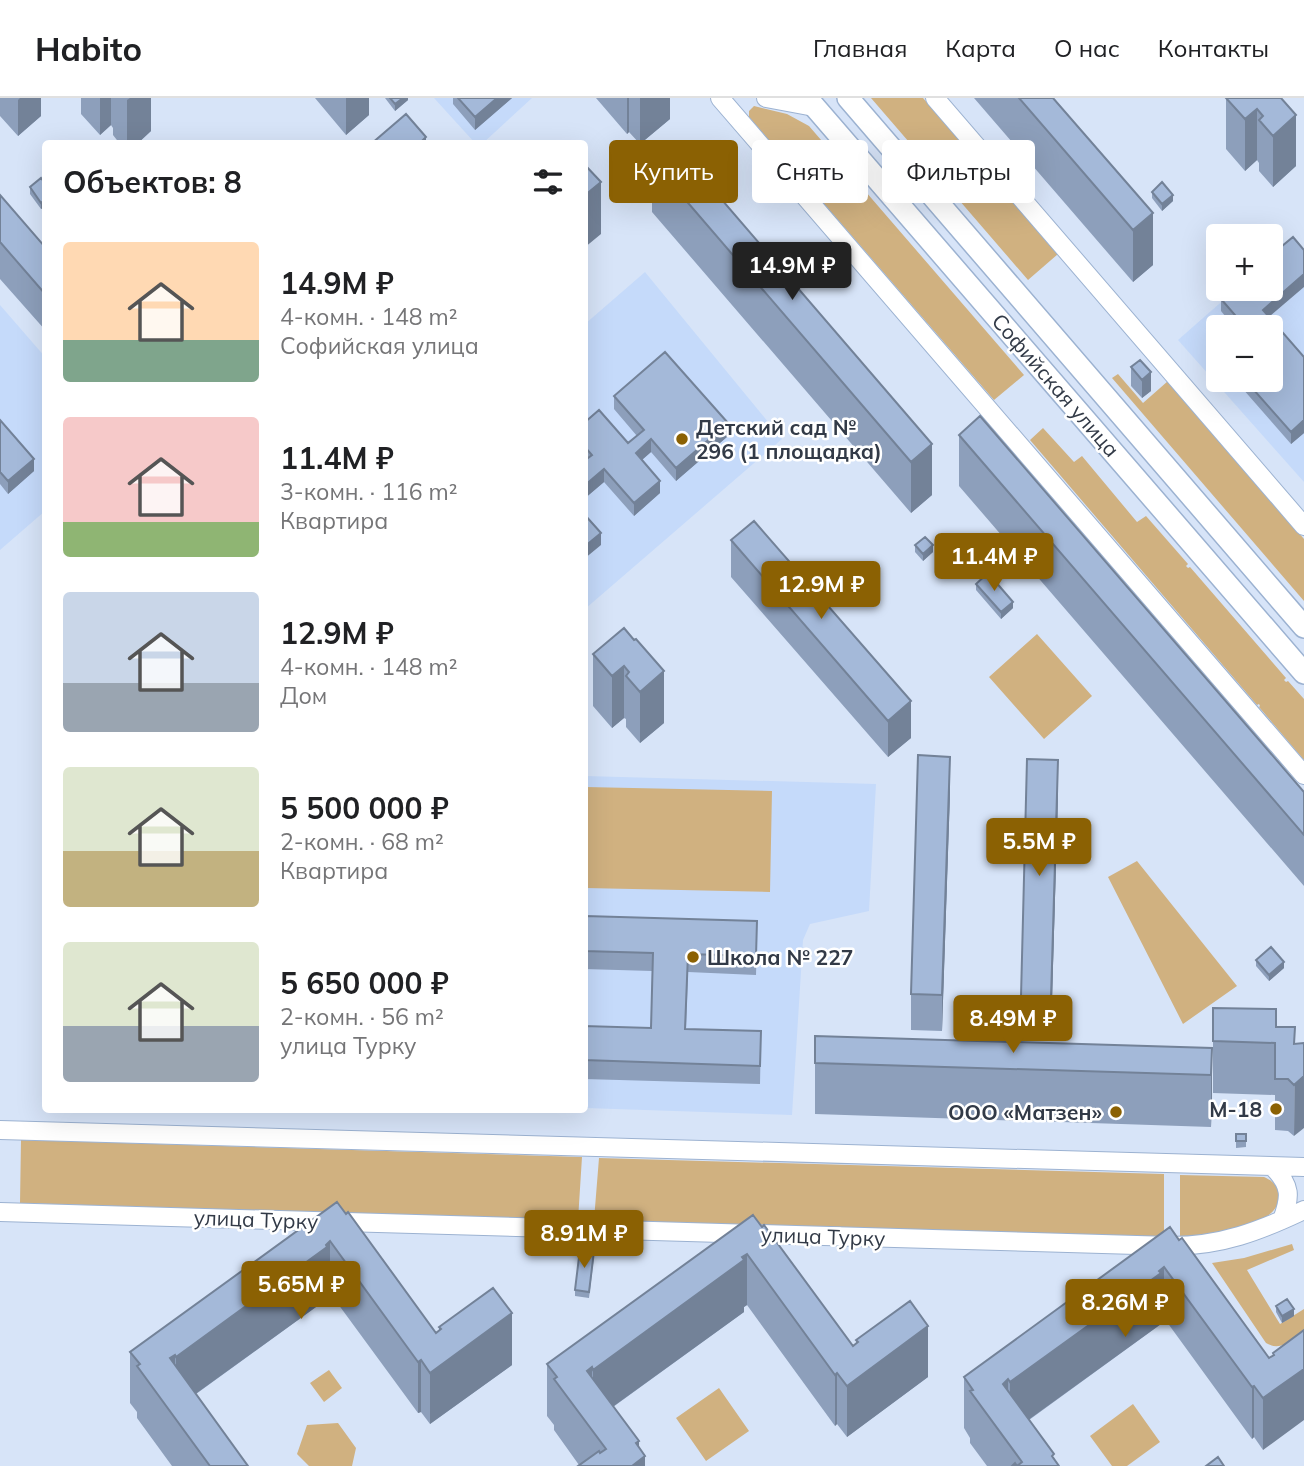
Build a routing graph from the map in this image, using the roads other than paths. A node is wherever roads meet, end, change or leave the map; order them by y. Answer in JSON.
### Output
{"nodes":[{"id":1,"x":720,"y":98,"type":"edge"},
{"id":2,"x":766,"y":98,"type":"edge"},
{"id":3,"x":848,"y":98,"type":"edge"},
{"id":4,"x":935,"y":98,"type":"edge"},
{"id":5,"x":810,"y":102,"type":"edge"},
{"id":6,"x":953,"y":219,"type":"junction"},
{"id":7,"x":929,"y":240,"type":"junction"},
{"id":8,"x":1304,"y":526,"type":"edge"},
{"id":9,"x":1304,"y":626,"type":"edge"},
{"id":10,"x":1304,"y":673,"type":"edge"},
{"id":11,"x":1304,"y":775,"type":"edge"},
{"id":12,"x":0,"y":1130,"type":"edge"},
{"id":13,"x":1273,"y":1167,"type":"junction"},
{"id":14,"x":1304,"y":1167,"type":"edge"},
{"id":15,"x":1304,"y":1210,"type":"edge"},
{"id":16,"x":0,"y":1212,"type":"edge"},
{"id":17,"x":1282,"y":1220,"type":"junction"}],
"edges":[{"from":1,"to":11,"type":"street"},
{"from":2,"to":5,"type":"street"},
{"from":3,"to":6,"type":"main road","name":"Софийская улица"},
{"from":4,"to":8,"type":"street"},
{"from":5,"to":7,"type":"main road","name":"Софийская улица"},
{"from":6,"to":7,"type":"main road"},
{"from":6,"to":9,"type":"main road","name":"Софийская улица"},
{"from":7,"to":10,"type":"main road","name":"Софийская улица"},
{"from":12,"to":13,"type":"street"},
{"from":13,"to":14,"type":"street"},
{"from":13,"to":17,"type":"street"},
{"from":15,"to":17,"type":"street","name":"улица Турку"},
{"from":16,"to":17,"type":"street","name":"улица Турку"}]}
